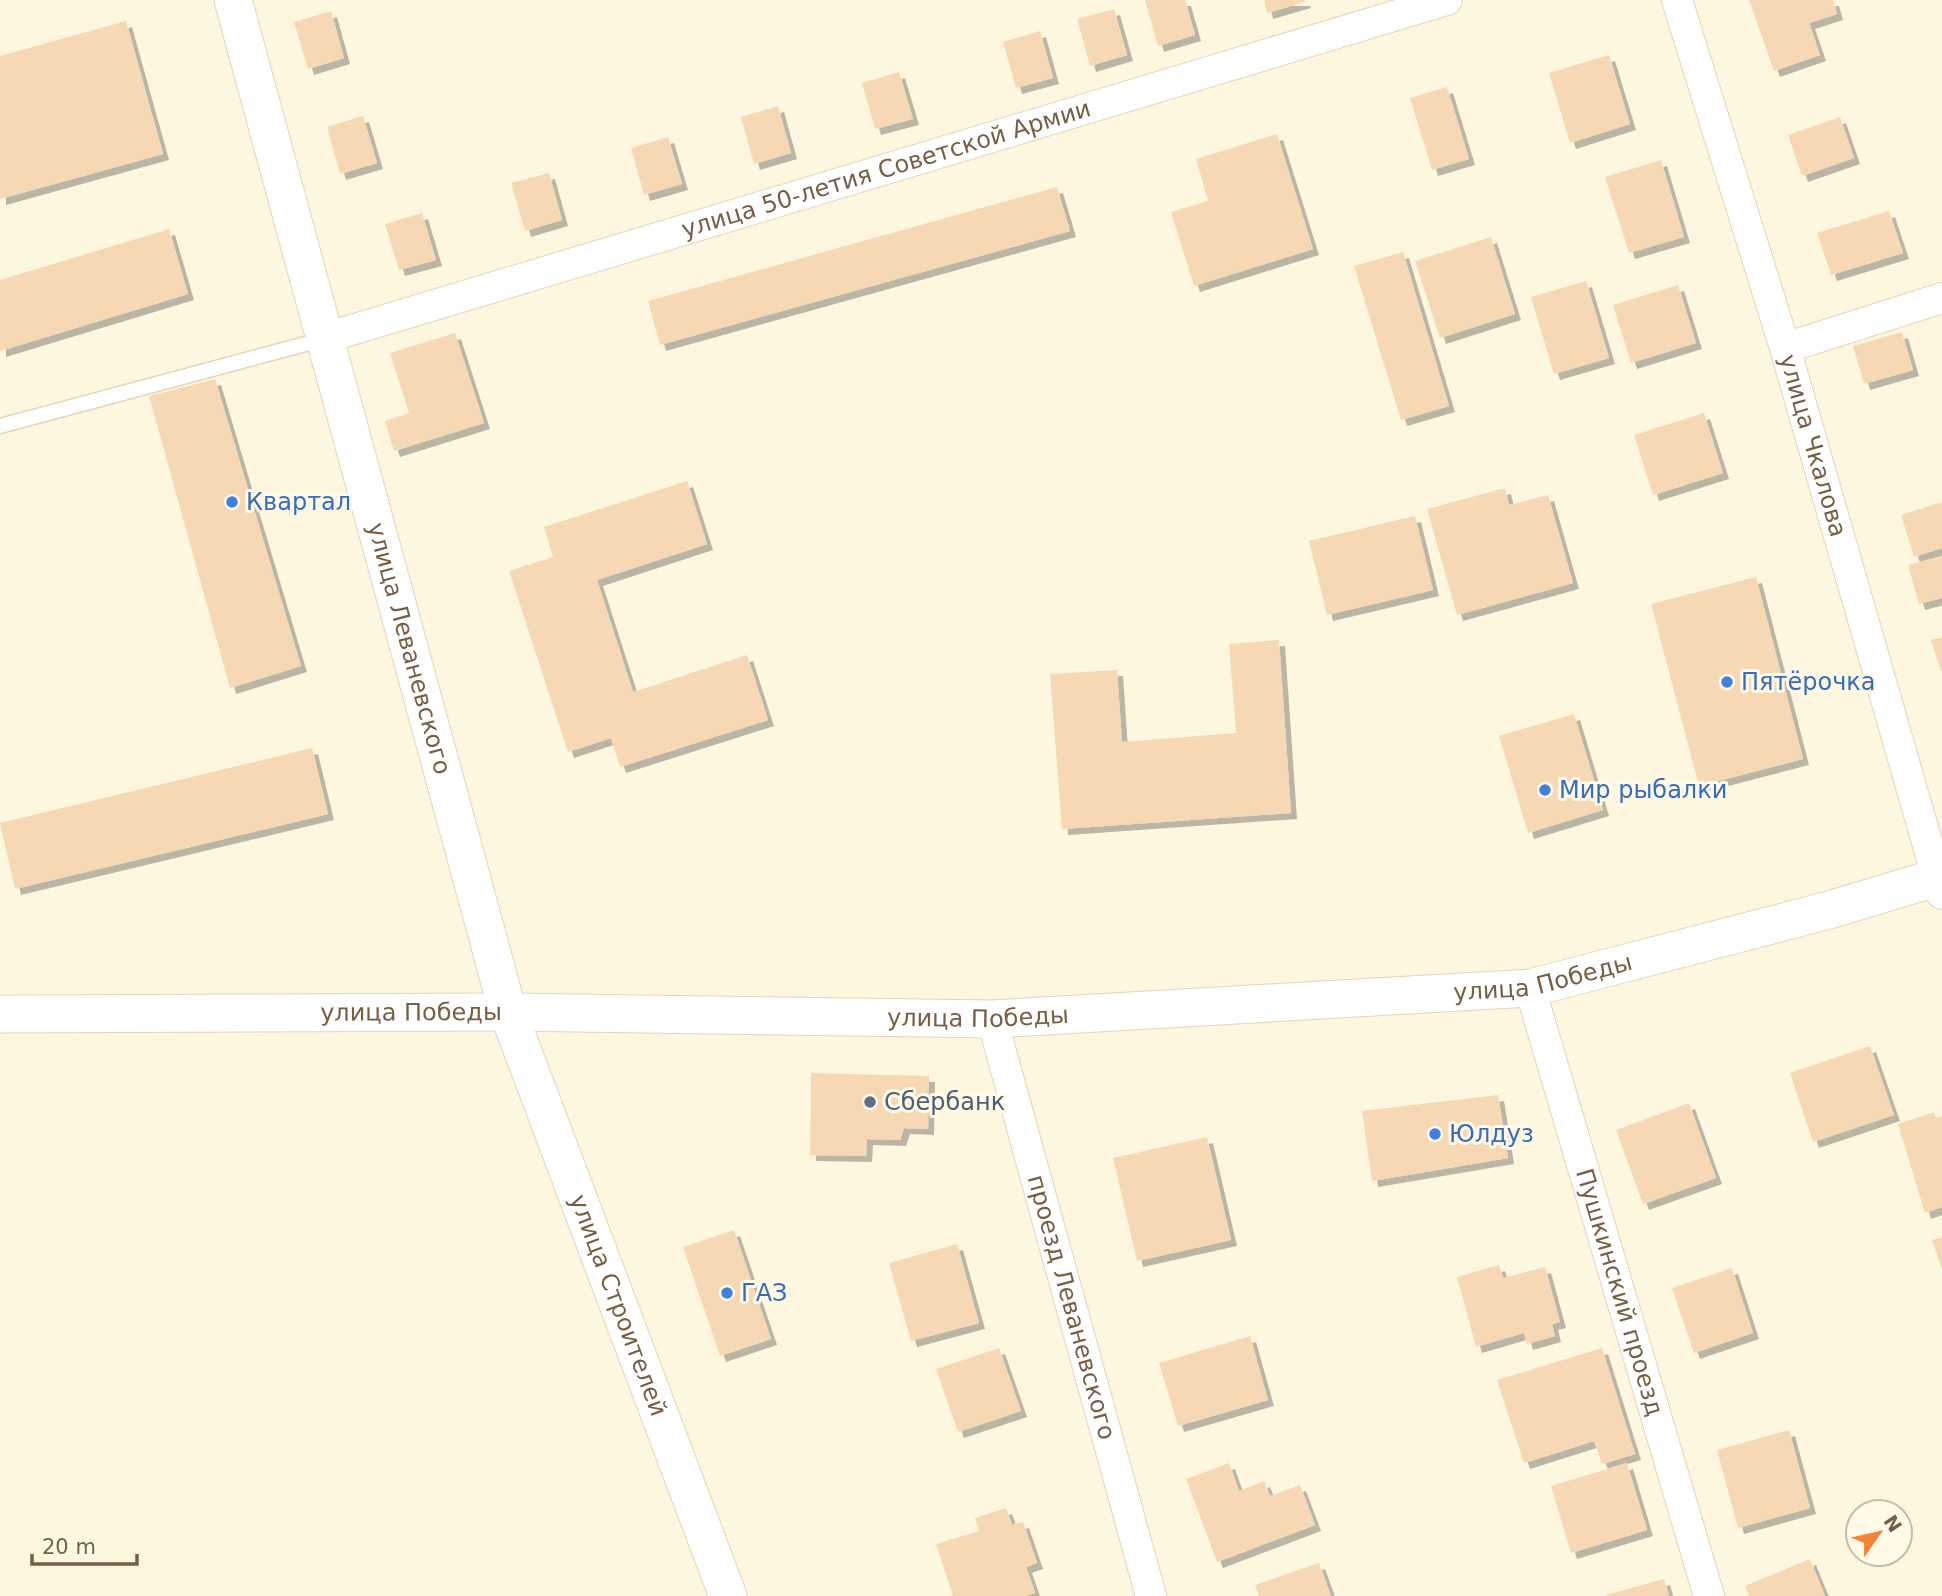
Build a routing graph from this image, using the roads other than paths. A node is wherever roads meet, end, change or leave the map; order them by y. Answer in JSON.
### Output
{"nodes":[{"id":1,"x":233,"y":0,"type":"edge"},
{"id":2,"x":1447,"y":0,"type":"edge"},
{"id":3,"x":1677,"y":0,"type":"edge"},
{"id":4,"x":1942,"y":298,"type":"edge"},
{"id":5,"x":325,"y":338,"type":"junction"},
{"id":6,"x":1785,"y":348,"type":"junction"},
{"id":7,"x":0,"y":426,"type":"edge"},
{"id":8,"x":1940,"y":882,"type":"edge"},
{"id":9,"x":1530,"y":988,"type":"junction"},
{"id":10,"x":508,"y":1012,"type":"junction"},
{"id":11,"x":0,"y":1014,"type":"edge"},
{"id":12,"x":992,"y":1019,"type":"junction"},
{"id":13,"x":727,"y":1596,"type":"edge"},
{"id":14,"x":1151,"y":1596,"type":"edge"},
{"id":15,"x":1709,"y":1596,"type":"edge"}],
"edges":[{"from":1,"to":5,"type":"street","name":"улица Леваневского"},
{"from":2,"to":5,"type":"street","name":"улица 50-летия Советской Армии"},
{"from":3,"to":6,"type":"street","name":"улица Чкалова"},
{"from":4,"to":6,"type":"street"},
{"from":5,"to":7,"type":"lane"},
{"from":5,"to":10,"type":"street","name":"улица Леваневского"},
{"from":6,"to":8,"type":"street","name":"улица Чкалова"},
{"from":8,"to":9,"type":"street","name":"улица Победы"},
{"from":9,"to":12,"type":"street","name":"улица Победы"},
{"from":9,"to":15,"type":"street","name":"Пушкинский проезд"},
{"from":10,"to":11,"type":"street","name":"улица Победы"},
{"from":10,"to":12,"type":"street","name":"улица Победы"},
{"from":10,"to":13,"type":"street","name":"улица Строителей"},
{"from":12,"to":14,"type":"street","name":"проезд Леваневского"}]}
